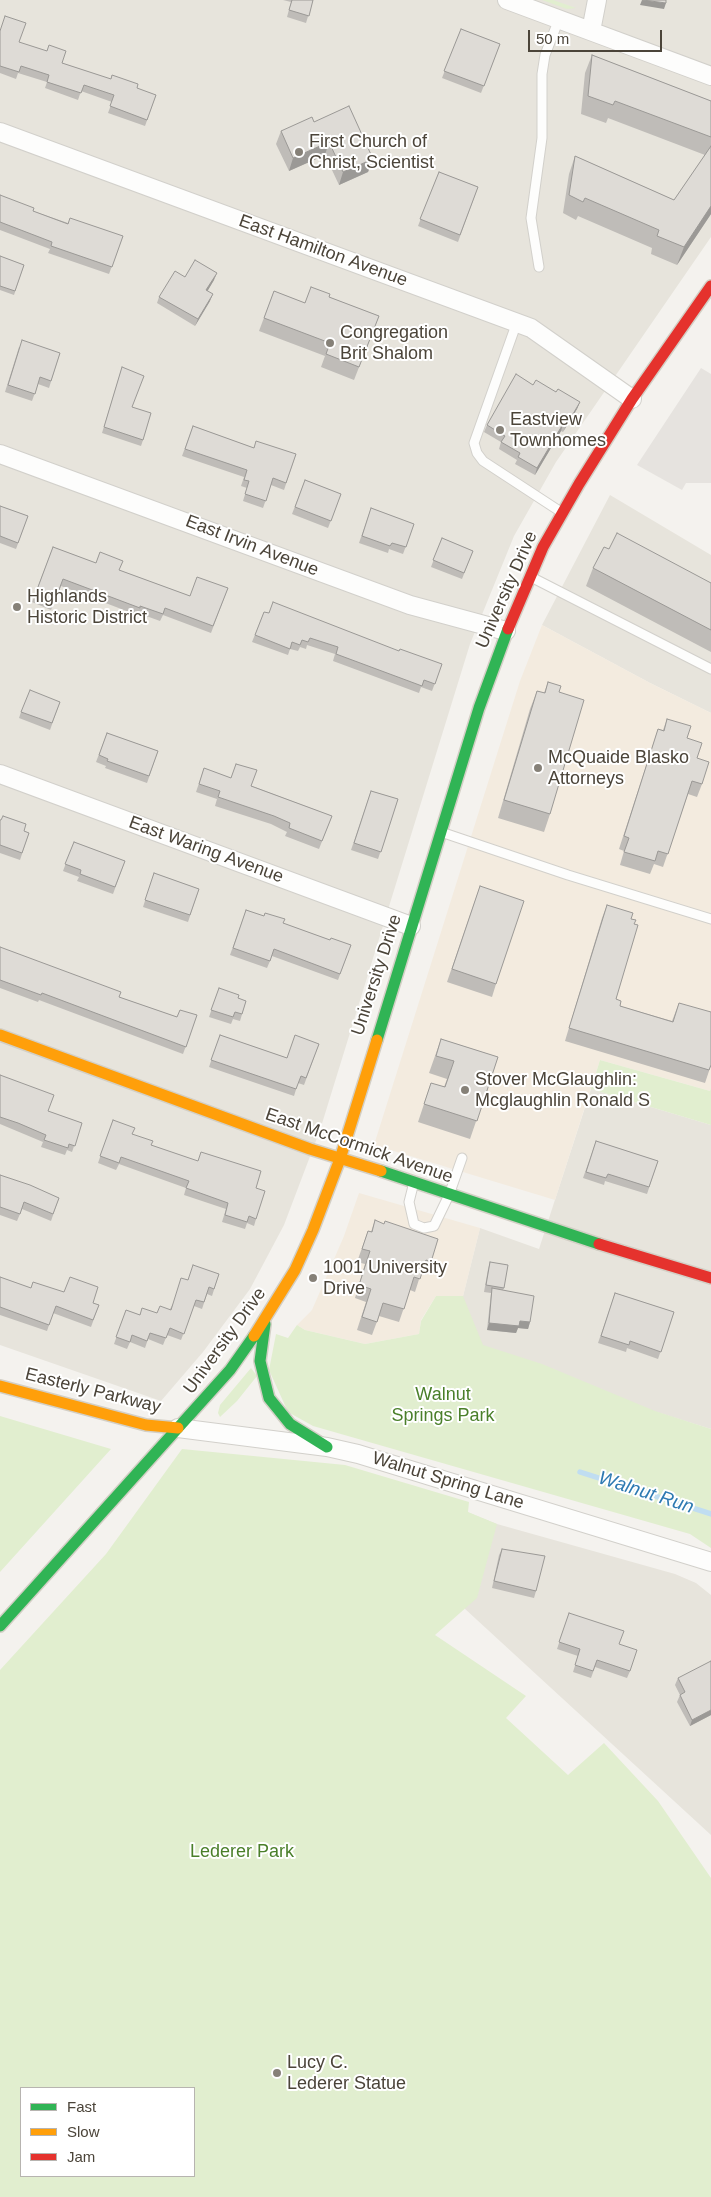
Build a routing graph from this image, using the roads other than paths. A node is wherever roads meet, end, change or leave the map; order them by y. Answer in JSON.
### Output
{"nodes":[{"id":1,"x":507,"y":0,"type":"edge"},
{"id":2,"x":597,"y":0,"type":"edge"},
{"id":3,"x":559,"y":19,"type":"junction"},
{"id":4,"x":591,"y":31,"type":"junction"},
{"id":5,"x":711,"y":76,"type":"edge"},
{"id":6,"x":0,"y":132,"type":"edge"},
{"id":7,"x":539,"y":267,"type":"dead end"},
{"id":8,"x":711,"y":286,"type":"edge"},
{"id":9,"x":517,"y":322,"type":"junction"},
{"id":10,"x":632,"y":399,"type":"junction"},
{"id":11,"x":0,"y":454,"type":"edge"},
{"id":12,"x":562,"y":513,"type":"junction"},
{"id":13,"x":530,"y":576,"type":"junction"},
{"id":14,"x":506,"y":631,"type":"junction"},
{"id":15,"x":711,"y":669,"type":"edge"},
{"id":16,"x":0,"y":774,"type":"edge"},
{"id":17,"x":441,"y":832,"type":"junction"},
{"id":18,"x":711,"y":919,"type":"edge"},
{"id":19,"x":411,"y":926,"type":"junction"},
{"id":20,"x":0,"y":1035,"type":"edge"},
{"id":21,"x":462,"y":1158,"type":"dead end"},
{"id":22,"x":340,"y":1159,"type":"junction"},
{"id":23,"x":414,"y":1182,"type":"junction"},
{"id":24,"x":449,"y":1195,"type":"junction"},
{"id":25,"x":711,"y":1278,"type":"edge"},
{"id":26,"x":265,"y":1322,"type":"junction"},
{"id":27,"x":0,"y":1386,"type":"edge"},
{"id":28,"x":178,"y":1428,"type":"junction"},
{"id":29,"x":327,"y":1447,"type":"junction"},
{"id":30,"x":711,"y":1562,"type":"edge"},
{"id":31,"x":0,"y":1626,"type":"edge"}],
"edges":[{"from":1,"to":3,"type":"street"},
{"from":2,"to":4,"type":"street"},
{"from":3,"to":4,"type":"street"},
{"from":3,"to":7,"type":"lane"},
{"from":4,"to":5,"type":"street"},
{"from":6,"to":9,"type":"street","name":"East Hamilton Avenue"},
{"from":8,"to":10,"type":"main road","name":"University Drive"},
{"from":9,"to":10,"type":"street","name":"East Hamilton Avenue"},
{"from":9,"to":12,"type":"lane"},
{"from":10,"to":12,"type":"main road","name":"University Drive"},
{"from":11,"to":14,"type":"street","name":"East Irvin Avenue"},
{"from":12,"to":13,"type":"main road","name":"University Drive"},
{"from":13,"to":14,"type":"main road","name":"University Drive"},
{"from":13,"to":15,"type":"lane"},
{"from":14,"to":17,"type":"main road","name":"University Drive"},
{"from":16,"to":19,"type":"street","name":"East Waring Avenue"},
{"from":17,"to":18,"type":"lane"},
{"from":17,"to":19,"type":"main road","name":"University Drive"},
{"from":19,"to":22,"type":"main road","name":"University Drive"},
{"from":20,"to":22,"type":"main road","name":"East McCormick Avenue"},
{"from":21,"to":24,"type":"lane"},
{"from":22,"to":23,"type":"main road","name":"East McCormick Avenue"},
{"from":22,"to":26,"type":"main road","name":"University Drive"},
{"from":23,"to":24,"type":"main road","name":"East McCormick Avenue"},
{"from":23,"to":24,"type":"lane"},
{"from":24,"to":25,"type":"main road","name":"East McCormick Avenue"},
{"from":26,"to":28,"type":"main road","name":"University Drive"},
{"from":26,"to":29,"type":"main road"},
{"from":27,"to":28,"type":"main road","name":"Easterly Parkway"},
{"from":28,"to":29,"type":"street","name":"Walnut Spring Lane"},
{"from":28,"to":31,"type":"main road","name":"University Drive"},
{"from":29,"to":30,"type":"street","name":"Walnut Spring Lane"}]}
